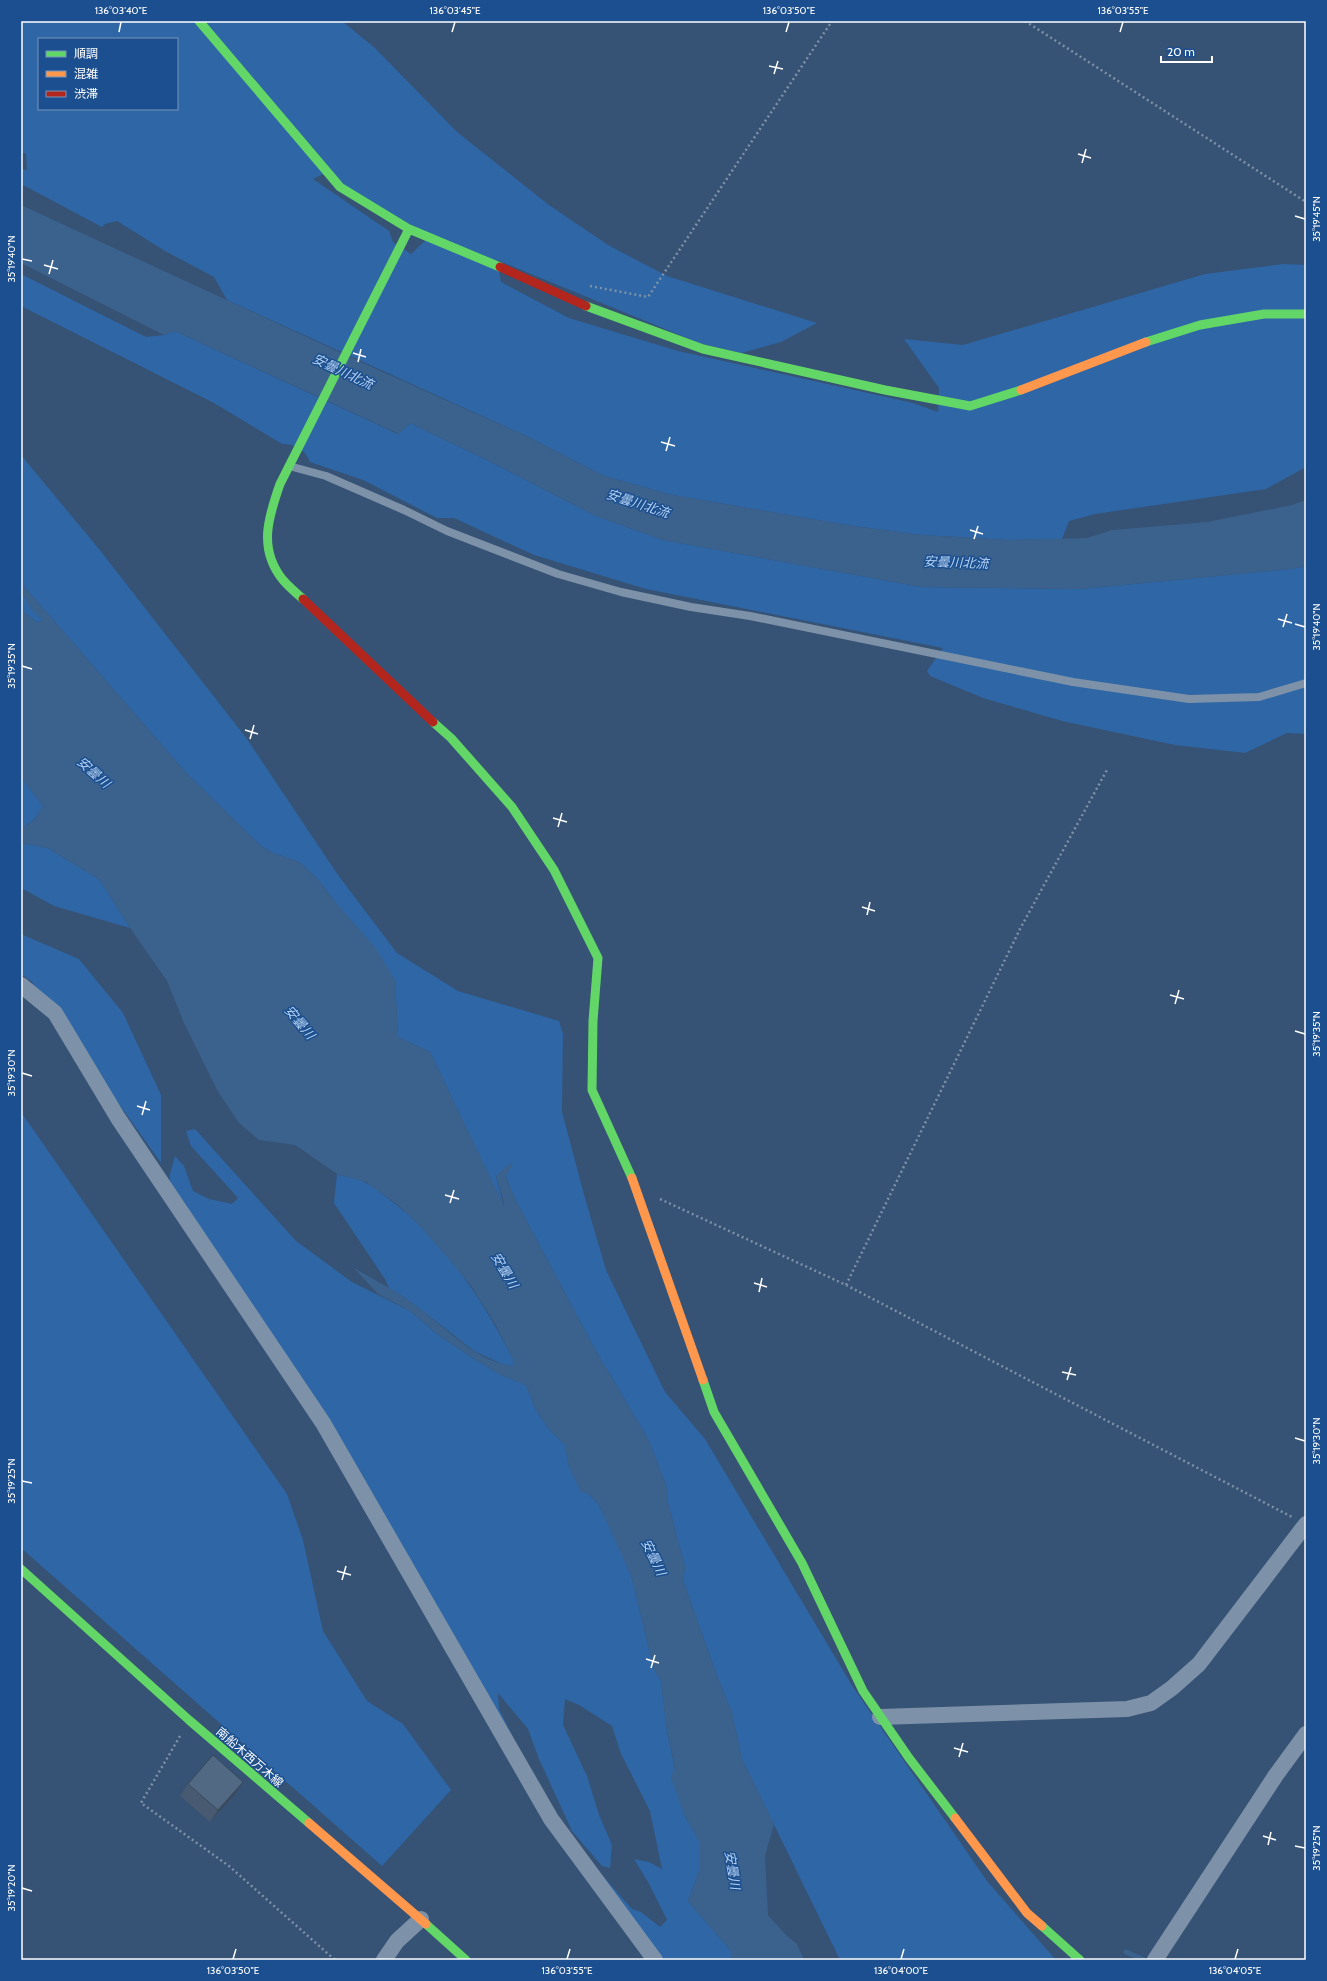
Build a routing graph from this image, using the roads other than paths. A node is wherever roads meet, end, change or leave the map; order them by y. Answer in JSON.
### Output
{"nodes":[{"id":1,"x":199,"y":21,"type":"edge"},
{"id":2,"x":409,"y":229,"type":"junction"},
{"id":3,"x":1306,"y":314,"type":"edge"},
{"id":4,"x":288,"y":466,"type":"junction"},
{"id":5,"x":1306,"y":683,"type":"edge"},
{"id":6,"x":21,"y":985,"type":"edge"},
{"id":7,"x":1302,"y":1522,"type":"edge"},
{"id":8,"x":21,"y":1569,"type":"edge"},
{"id":9,"x":880,"y":1717,"type":"junction"},
{"id":10,"x":1306,"y":1734,"type":"edge"},
{"id":11,"x":421,"y":1918,"type":"junction"},
{"id":12,"x":384,"y":1960,"type":"edge"},
{"id":13,"x":466,"y":1960,"type":"edge"},
{"id":14,"x":655,"y":1960,"type":"edge"},
{"id":15,"x":1080,"y":1960,"type":"edge"},
{"id":16,"x":1155,"y":1960,"type":"edge"}],
"edges":[{"from":1,"to":2,"type":"street"},
{"from":2,"to":3,"type":"street"},
{"from":2,"to":4,"type":"street"},
{"from":4,"to":5,"type":"lane"},
{"from":4,"to":9,"type":"street"},
{"from":6,"to":14,"type":"street"},
{"from":7,"to":9,"type":"street"},
{"from":8,"to":11,"type":"street","name":"南船木西万木線"},
{"from":9,"to":15,"type":"street"},
{"from":10,"to":16,"type":"street"},
{"from":11,"to":12,"type":"street"},
{"from":11,"to":13,"type":"street","name":"南船木西万木線"}]}
